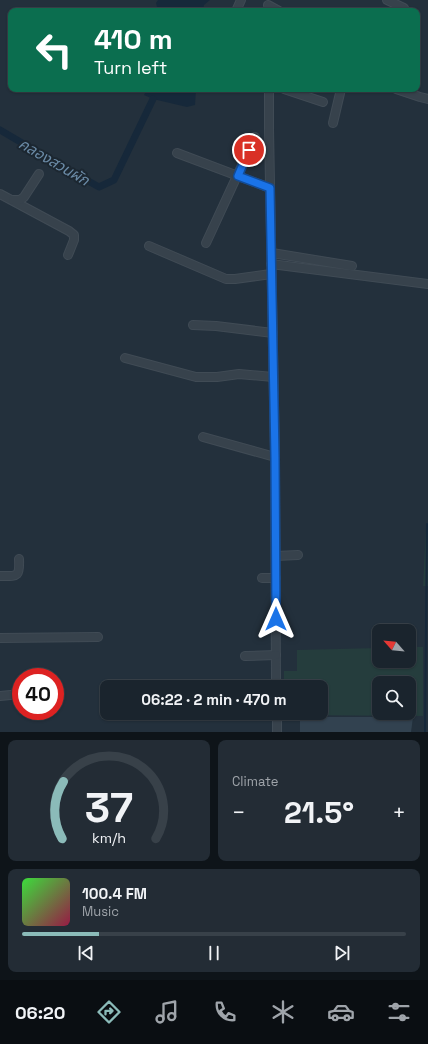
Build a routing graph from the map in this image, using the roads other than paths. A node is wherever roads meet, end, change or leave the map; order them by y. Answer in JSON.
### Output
{"nodes":[{"id":1,"x":387,"y":0,"type":"edge"},
{"id":2,"x":404,"y":8,"type":"dead end"},
{"id":3,"x":269,"y":92,"type":"edge"},
{"id":4,"x":293,"y":92,"type":"edge"},
{"id":5,"x":340,"y":92,"type":"edge"},
{"id":6,"x":404,"y":92,"type":"edge"},
{"id":7,"x":428,"y":99,"type":"edge"},
{"id":8,"x":324,"y":102,"type":"dead end"},
{"id":9,"x":333,"y":123,"type":"dead end"},
{"id":10,"x":255,"y":137,"type":"dead end"},
{"id":11,"x":177,"y":153,"type":"dead end"},
{"id":12,"x":39,"y":174,"type":"dead end"},
{"id":13,"x":238,"y":176,"type":"junction"},
{"id":14,"x":270,"y":188,"type":"junction"},
{"id":15,"x":0,"y":194,"type":"edge"},
{"id":16,"x":12,"y":200,"type":"junction"},
{"id":17,"x":206,"y":243,"type":"dead end"},
{"id":18,"x":149,"y":246,"type":"dead end"},
{"id":19,"x":272,"y":253,"type":"junction"},
{"id":20,"x":68,"y":255,"type":"dead end"},
{"id":21,"x":271,"y":264,"type":"junction"},
{"id":22,"x":352,"y":266,"type":"dead end"},
{"id":23,"x":272,"y":274,"type":"junction"},
{"id":24,"x":428,"y":284,"type":"edge"},
{"id":25,"x":193,"y":325,"type":"dead end"},
{"id":26,"x":272,"y":333,"type":"junction"},
{"id":27,"x":125,"y":358,"type":"dead end"},
{"id":28,"x":273,"y":377,"type":"junction"},
{"id":29,"x":202,"y":437,"type":"dead end"},
{"id":30,"x":275,"y":457,"type":"junction"},
{"id":31,"x":298,"y":555,"type":"dead end"},
{"id":32,"x":276,"y":556,"type":"junction"},
{"id":33,"x":19,"y":559,"type":"dead end"},
{"id":34,"x":0,"y":576,"type":"edge"},
{"id":35,"x":262,"y":578,"type":"dead end"},
{"id":36,"x":276,"y":578,"type":"junction"},
{"id":37,"x":98,"y":637,"type":"dead end"},
{"id":38,"x":0,"y":638,"type":"edge"},
{"id":39,"x":276,"y":655,"type":"junction"},
{"id":40,"x":245,"y":656,"type":"dead end"},
{"id":41,"x":276,"y":680,"type":"edge"},
{"id":42,"x":12,"y":695,"type":"edge"},
{"id":43,"x":0,"y":696,"type":"edge"},
{"id":44,"x":277,"y":720,"type":"edge"},
{"id":45,"x":277,"y":732,"type":"edge"}],
"edges":[{"from":1,"to":2,"type":"street"},
{"from":3,"to":14,"type":"street"},
{"from":4,"to":8,"type":"street"},
{"from":5,"to":9,"type":"street"},
{"from":6,"to":7,"type":"street"},
{"from":10,"to":13,"type":"street"},
{"from":11,"to":13,"type":"street"},
{"from":12,"to":16,"type":"street"},
{"from":13,"to":14,"type":"street"},
{"from":13,"to":17,"type":"street"},
{"from":14,"to":19,"type":"street"},
{"from":15,"to":16,"type":"street"},
{"from":16,"to":20,"type":"street"},
{"from":18,"to":23,"type":"street"},
{"from":19,"to":21,"type":"street"},
{"from":19,"to":22,"type":"street"},
{"from":21,"to":23,"type":"street"},
{"from":21,"to":24,"type":"street"},
{"from":23,"to":26,"type":"street"},
{"from":25,"to":26,"type":"street"},
{"from":26,"to":28,"type":"street"},
{"from":27,"to":28,"type":"street"},
{"from":28,"to":30,"type":"street"},
{"from":29,"to":30,"type":"street"},
{"from":30,"to":32,"type":"street"},
{"from":31,"to":32,"type":"street"},
{"from":32,"to":36,"type":"street"},
{"from":33,"to":34,"type":"street"},
{"from":35,"to":36,"type":"street"},
{"from":36,"to":39,"type":"street"},
{"from":37,"to":38,"type":"street"},
{"from":39,"to":40,"type":"street"},
{"from":39,"to":41,"type":"street"},
{"from":42,"to":43,"type":"street"},
{"from":44,"to":45,"type":"street"}]}
